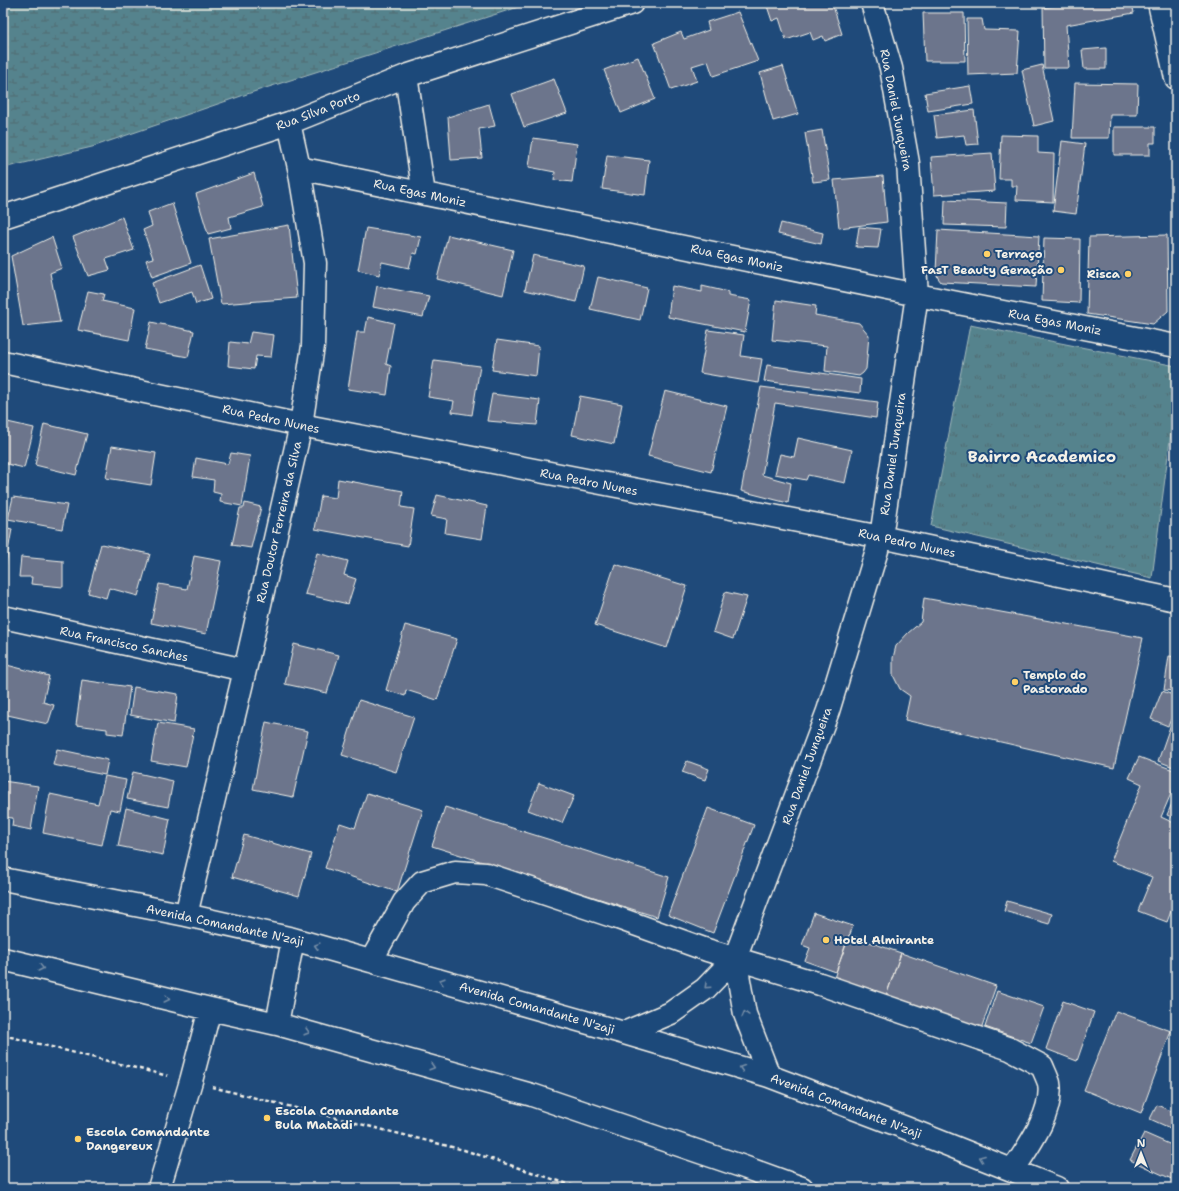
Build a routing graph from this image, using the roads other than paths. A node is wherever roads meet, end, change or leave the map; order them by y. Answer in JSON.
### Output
{"nodes":[{"id":1,"x":632,"y":3,"type":"edge"},
{"id":2,"x":872,"y":3,"type":"edge"},
{"id":3,"x":1159,"y":3,"type":"edge"},
{"id":4,"x":406,"y":76,"type":"junction"},
{"id":5,"x":1176,"y":78,"type":"edge"},
{"id":6,"x":290,"y":123,"type":"junction"},
{"id":7,"x":300,"y":168,"type":"junction"},
{"id":8,"x":424,"y":194,"type":"junction"},
{"id":9,"x":3,"y":218,"type":"edge"},
{"id":10,"x":917,"y":295,"type":"junction"},
{"id":11,"x":1176,"y":346,"type":"edge"},
{"id":12,"x":3,"y":362,"type":"edge"},
{"id":13,"x":301,"y":426,"type":"junction"},
{"id":14,"x":881,"y":538,"type":"junction"},
{"id":15,"x":1176,"y":600,"type":"edge"},
{"id":16,"x":3,"y":617,"type":"edge"},
{"id":17,"x":245,"y":670,"type":"junction"},
{"id":18,"x":3,"y":879,"type":"edge"},
{"id":19,"x":186,"y":915,"type":"junction"},
{"id":20,"x":293,"y":939,"type":"junction"},
{"id":21,"x":735,"y":958,"type":"junction"},
{"id":22,"x":3,"y":959,"type":"edge"},
{"id":23,"x":371,"y":961,"type":"junction"},
{"id":24,"x":210,"y":1009,"type":"junction"},
{"id":25,"x":277,"y":1024,"type":"junction"},
{"id":26,"x":624,"y":1033,"type":"junction"},
{"id":27,"x":769,"y":1076,"type":"junction"},
{"id":28,"x":1013,"y":1170,"type":"junction"},
{"id":29,"x":159,"y":1188,"type":"edge"},
{"id":30,"x":802,"y":1188,"type":"edge"},
{"id":31,"x":1057,"y":1188,"type":"edge"}],
"edges":[{"from":1,"to":4,"type":"street","name":"Rua Silva Porto"},
{"from":2,"to":10,"type":"street","name":"Rua Daniel Junqueira"},
{"from":3,"to":5,"type":"street"},
{"from":4,"to":6,"type":"street","name":"Rua Silva Porto"},
{"from":4,"to":8,"type":"street"},
{"from":6,"to":7,"type":"street","name":"Rua Doutor Ferreira da Silva"},
{"from":6,"to":9,"type":"street","name":"Rua Silva Porto"},
{"from":7,"to":8,"type":"street","name":"Rua Egas Moniz"},
{"from":7,"to":13,"type":"street","name":"Rua Doutor Ferreira da Silva"},
{"from":8,"to":10,"type":"street","name":"Rua Egas Moniz"},
{"from":10,"to":11,"type":"street","name":"Rua Egas Moniz"},
{"from":10,"to":14,"type":"street","name":"Rua Daniel Junqueira"},
{"from":12,"to":13,"type":"street","name":"Rua Pedro Nunes"},
{"from":13,"to":14,"type":"street","name":"Rua Pedro Nunes"},
{"from":13,"to":17,"type":"street","name":"Rua Doutor Ferreira da Silva"},
{"from":14,"to":15,"type":"street","name":"Rua Pedro Nunes"},
{"from":14,"to":21,"type":"street","name":"Rua Daniel Junqueira"},
{"from":16,"to":17,"type":"street","name":"Rua Francisco Sanches"},
{"from":17,"to":19,"type":"street","name":"Rua Doutor Ferreira da Silva"},
{"from":18,"to":19,"type":"street","name":"Avenida Comandante N'zaji"},
{"from":19,"to":20,"type":"street","name":"Avenida Comandante N'zaji"},
{"from":23,"to":20,"type":"street","name":"Avenida Comandante N'zaji","one_way":true},
{"from":20,"to":25,"type":"street"},
{"from":21,"to":23,"type":"street"},
{"from":21,"to":26,"type":"street","name":"Rua Daniel Junqueira","one_way":true},
{"from":27,"to":21,"type":"street","one_way":true},
{"from":21,"to":28,"type":"street"},
{"from":22,"to":24,"type":"street","one_way":true},
{"from":26,"to":23,"type":"street","name":"Avenida Comandante N'zaji","one_way":true},
{"from":24,"to":25,"type":"street"},
{"from":24,"to":29,"type":"street"},
{"from":25,"to":30,"type":"street","one_way":true},
{"from":27,"to":26,"type":"street","name":"Avenida Comandante N'zaji","one_way":true},
{"from":28,"to":27,"type":"street","name":"Avenida Comandante N'zaji","one_way":true},
{"from":28,"to":31,"type":"street","name":"Avenida Comandante N'zaji"}]}
